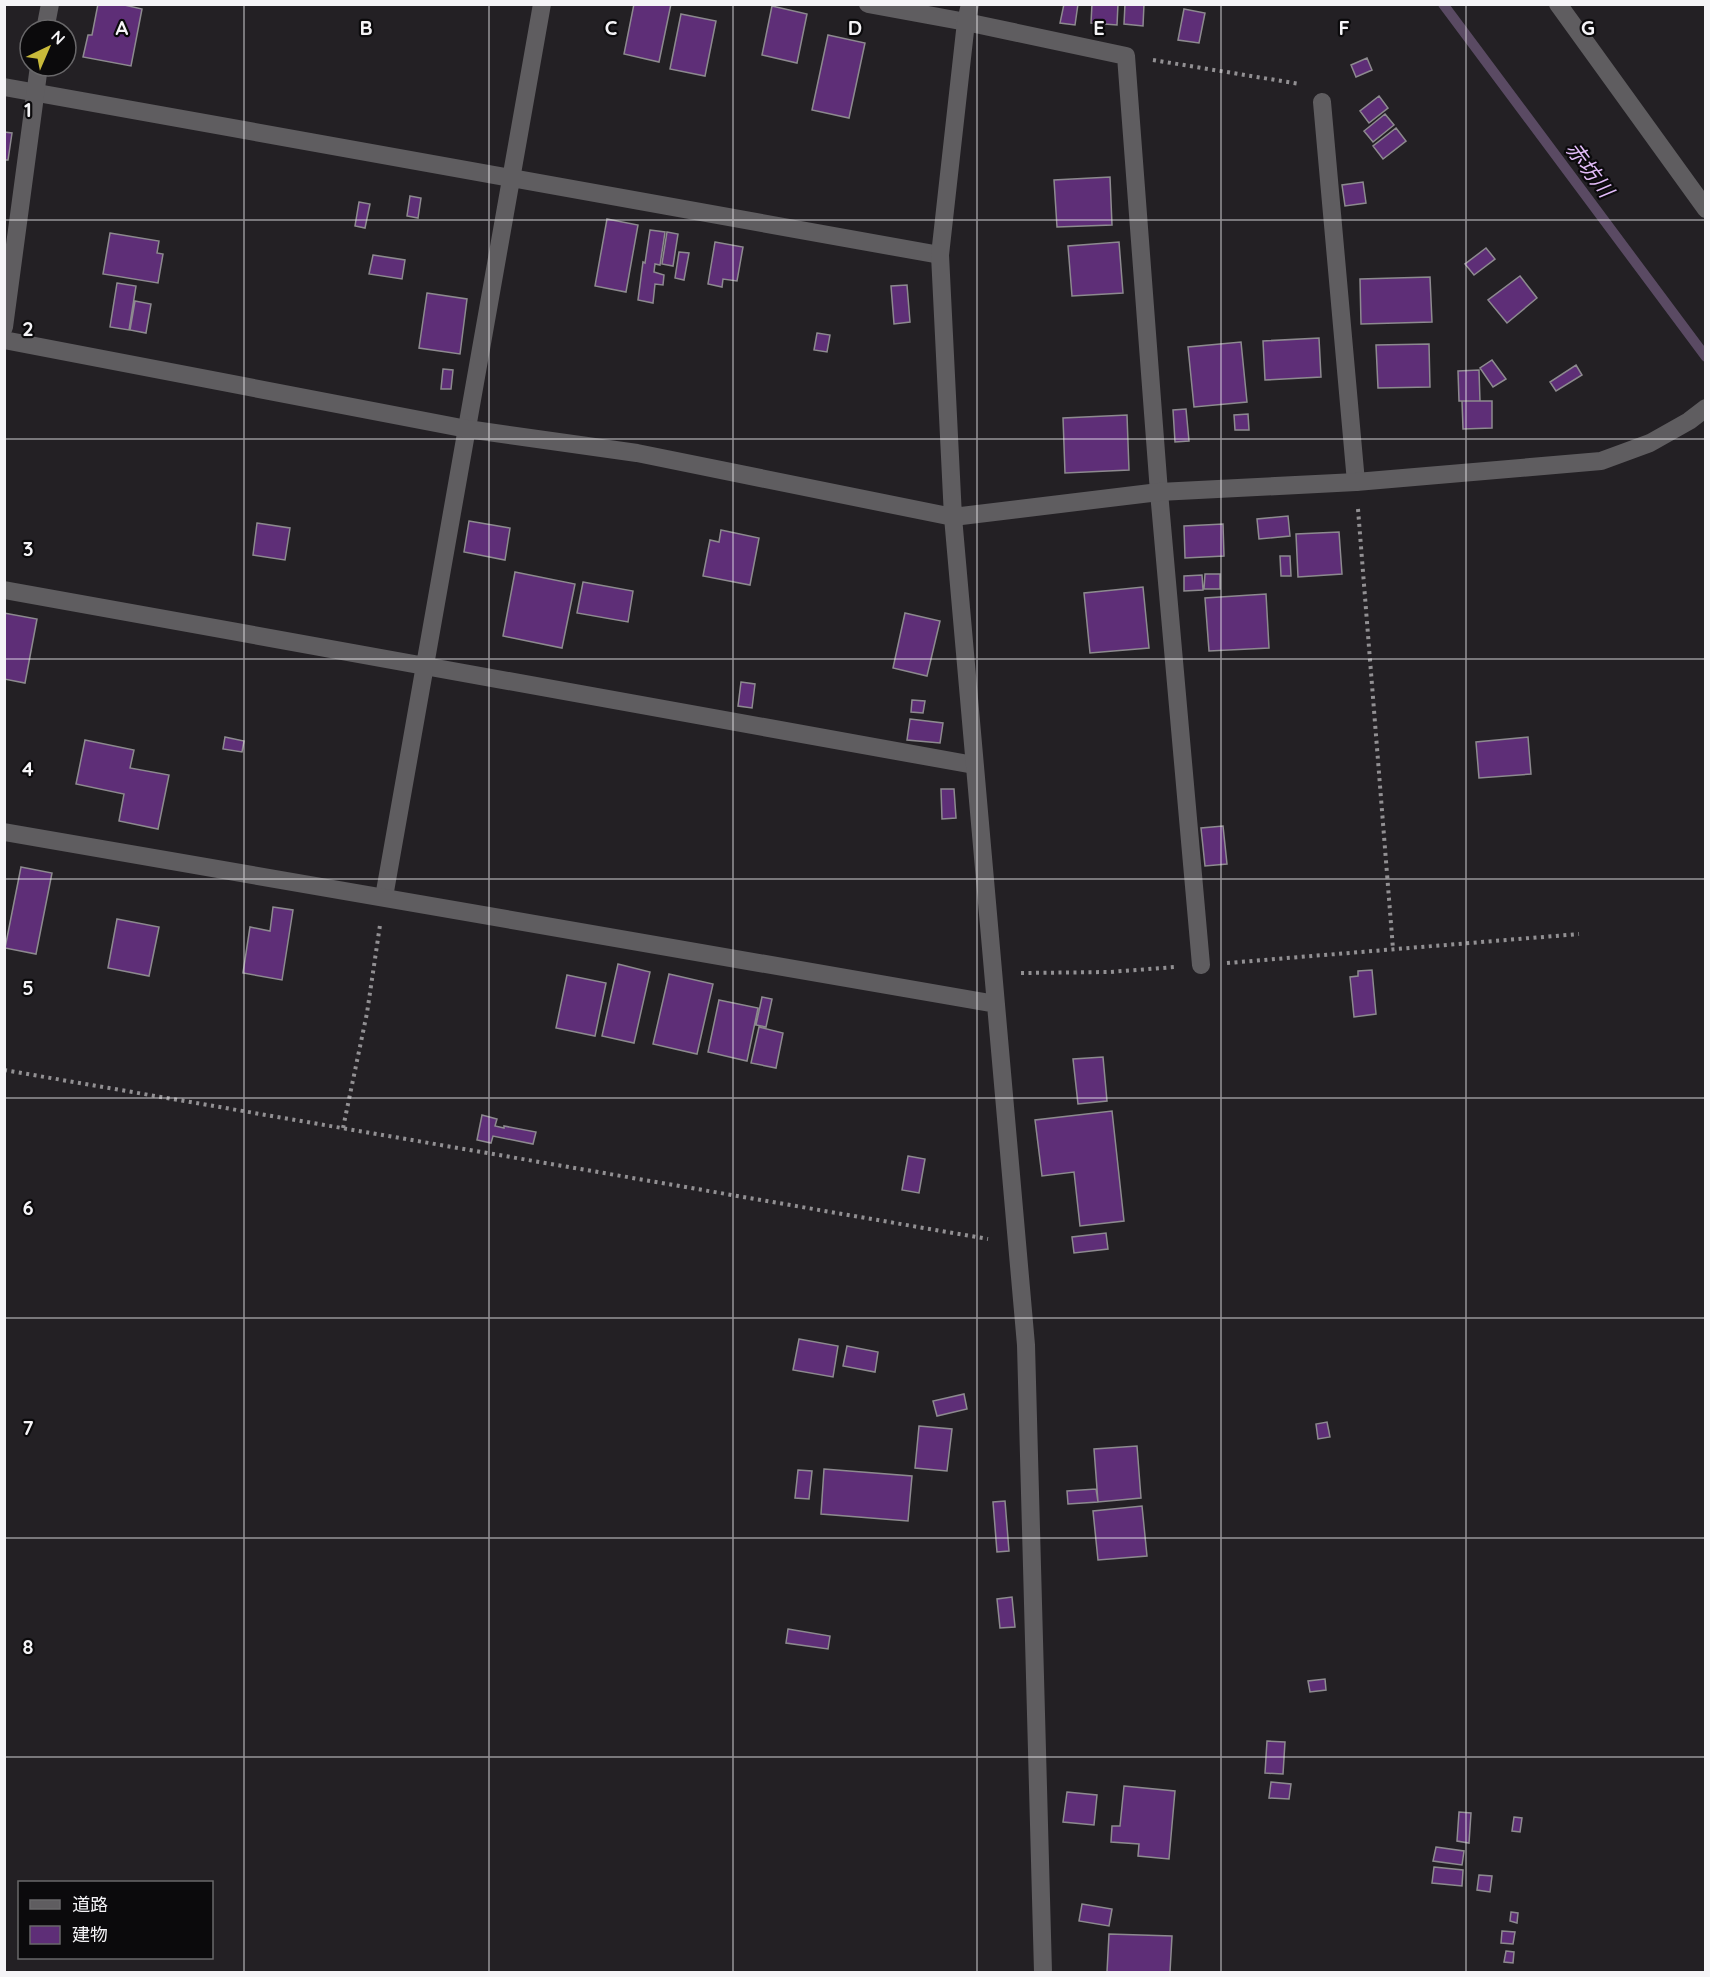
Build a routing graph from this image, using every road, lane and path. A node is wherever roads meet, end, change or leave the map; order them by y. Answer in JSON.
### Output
{"nodes":[{"id":1,"x":542,"y":4,"type":"edge"},
{"id":2,"x":868,"y":4,"type":"edge"},
{"id":3,"x":1558,"y":4,"type":"edge"},
{"id":4,"x":968,"y":13,"type":"edge"},
{"id":5,"x":1126,"y":56,"type":"junction"},
{"id":6,"x":37,"y":78,"type":"edge"},
{"id":7,"x":4,"y":87,"type":"edge"},
{"id":8,"x":34,"y":92,"type":"junction"},
{"id":9,"x":1322,"y":102,"type":"joint"},
{"id":10,"x":512,"y":177,"type":"junction"},
{"id":11,"x":1706,"y":209,"type":"edge"},
{"id":12,"x":940,"y":255,"type":"junction"},
{"id":13,"x":4,"y":327,"type":"edge"},
{"id":14,"x":4,"y":340,"type":"edge"},
{"id":15,"x":1702,"y":410,"type":"edge"},
{"id":16,"x":467,"y":429,"type":"junction"},
{"id":17,"x":1356,"y":482,"type":"junction"},
{"id":18,"x":1159,"y":492,"type":"junction"},
{"id":19,"x":953,"y":517,"type":"junction"},
{"id":20,"x":4,"y":590,"type":"edge"},
{"id":21,"x":426,"y":667,"type":"junction"},
{"id":22,"x":974,"y":765,"type":"junction"},
{"id":23,"x":4,"y":832,"type":"edge"},
{"id":24,"x":384,"y":897,"type":"junction"},
{"id":25,"x":1579,"y":934,"type":"dead end"},
{"id":26,"x":1201,"y":965,"type":"dead end"},
{"id":27,"x":996,"y":1004,"type":"junction"},
{"id":28,"x":4,"y":1070,"type":"edge"},
{"id":29,"x":343,"y":1128,"type":"junction"},
{"id":30,"x":1017,"y":1244,"type":"junction"},
{"id":31,"x":1043,"y":1972,"type":"edge"}],
"edges":[{"from":1,"to":10,"type":"street"},
{"from":2,"to":4,"type":"street"},
{"from":3,"to":11,"type":"street"},
{"from":4,"to":5,"type":"street"},
{"from":4,"to":12,"type":"street"},
{"from":5,"to":9,"type":"path"},
{"from":5,"to":18,"type":"street"},
{"from":6,"to":8,"type":"street"},
{"from":7,"to":8,"type":"street"},
{"from":8,"to":10,"type":"street"},
{"from":8,"to":13,"type":"street"},
{"from":9,"to":17,"type":"street"},
{"from":10,"to":12,"type":"street"},
{"from":10,"to":16,"type":"street"},
{"from":12,"to":19,"type":"street"},
{"from":14,"to":16,"type":"street"},
{"from":15,"to":17,"type":"street"},
{"from":16,"to":19,"type":"street"},
{"from":16,"to":21,"type":"street"},
{"from":17,"to":18,"type":"street"},
{"from":17,"to":25,"type":"path"},
{"from":18,"to":19,"type":"street"},
{"from":18,"to":26,"type":"street"},
{"from":19,"to":22,"type":"street"},
{"from":20,"to":21,"type":"street"},
{"from":21,"to":22,"type":"street"},
{"from":21,"to":24,"type":"street"},
{"from":22,"to":27,"type":"street"},
{"from":23,"to":24,"type":"street"},
{"from":24,"to":27,"type":"street"},
{"from":24,"to":29,"type":"path"},
{"from":27,"to":30,"type":"street"},
{"from":28,"to":29,"type":"path"},
{"from":29,"to":30,"type":"path"},
{"from":30,"to":31,"type":"street"}]}
